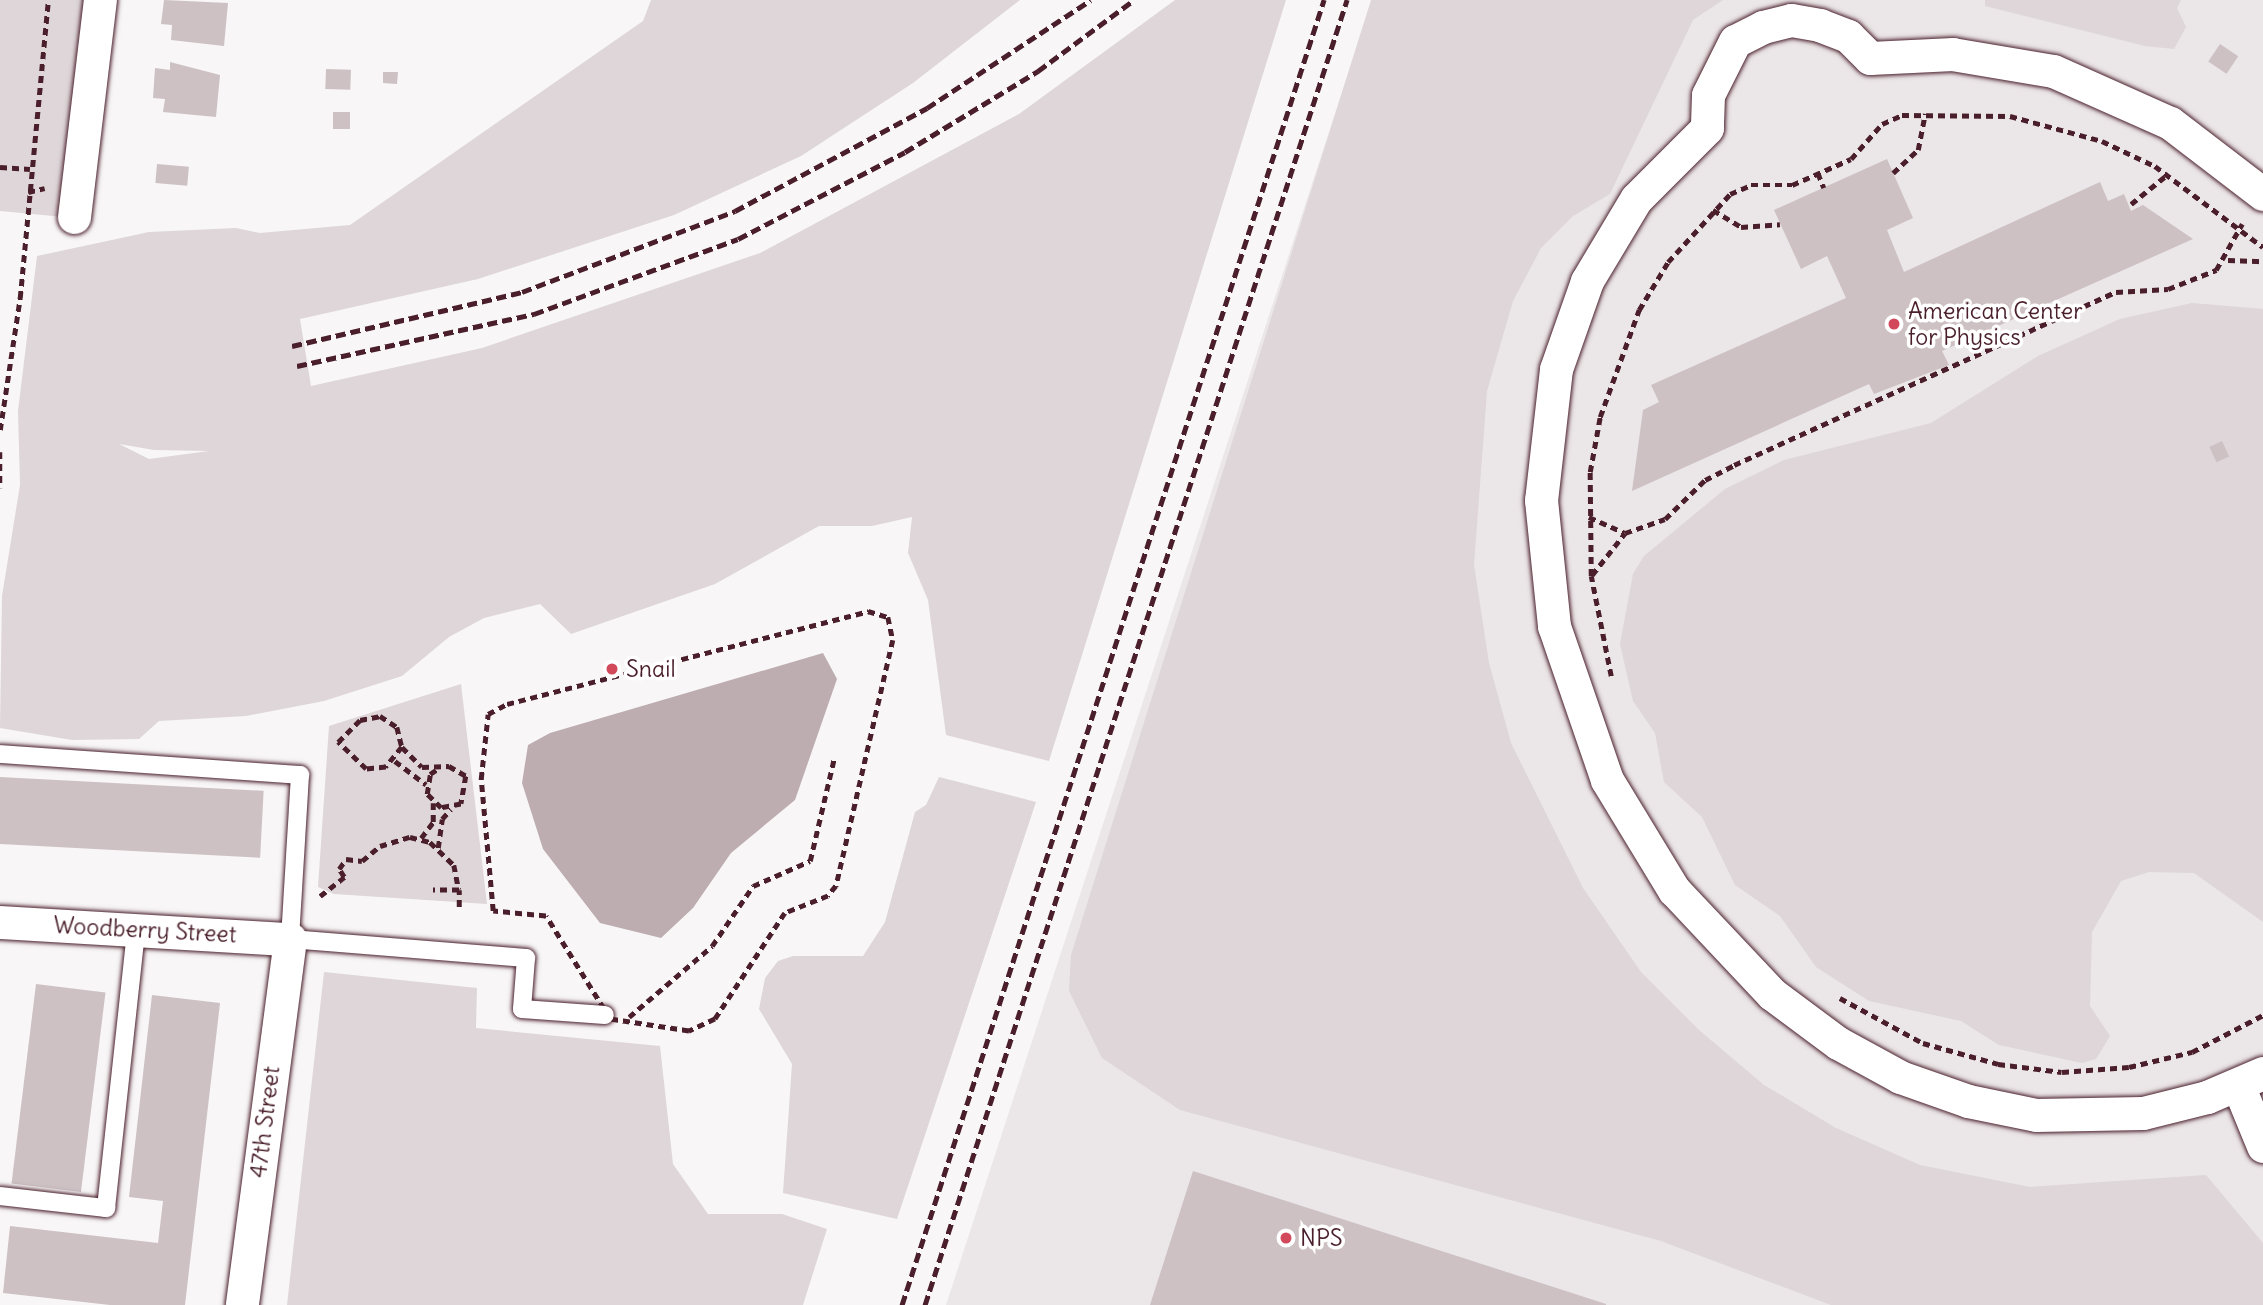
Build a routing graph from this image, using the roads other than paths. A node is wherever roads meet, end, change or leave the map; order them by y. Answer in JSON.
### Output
{"nodes":[{"id":1,"x":100,"y":0,"type":"edge"},
{"id":2,"x":2263,"y":194,"type":"edge"},
{"id":3,"x":74,"y":217,"type":"dead end"},
{"id":4,"x":0,"y":754,"type":"edge"},
{"id":5,"x":0,"y":922,"type":"edge"},
{"id":6,"x":136,"y":930,"type":"junction"},
{"id":7,"x":290,"y":939,"type":"junction"},
{"id":8,"x":612,"y":1018,"type":"road end"},
{"id":9,"x":2250,"y":1079,"type":"edge"},
{"id":10,"x":2263,"y":1146,"type":"edge"},
{"id":11,"x":0,"y":1196,"type":"edge"},
{"id":12,"x":243,"y":1305,"type":"edge"}],
"edges":[{"from":1,"to":3,"type":"street"},
{"from":2,"to":9,"type":"street"},
{"from":4,"to":7,"type":"lane"},
{"from":5,"to":6,"type":"street","name":"Woodberry Street"},
{"from":6,"to":7,"type":"street","name":"Woodberry Street"},
{"from":6,"to":11,"type":"lane"},
{"from":7,"to":8,"type":"lane"},
{"from":7,"to":12,"type":"street","name":"47th Street"},
{"from":9,"to":10,"type":"street"}]}
